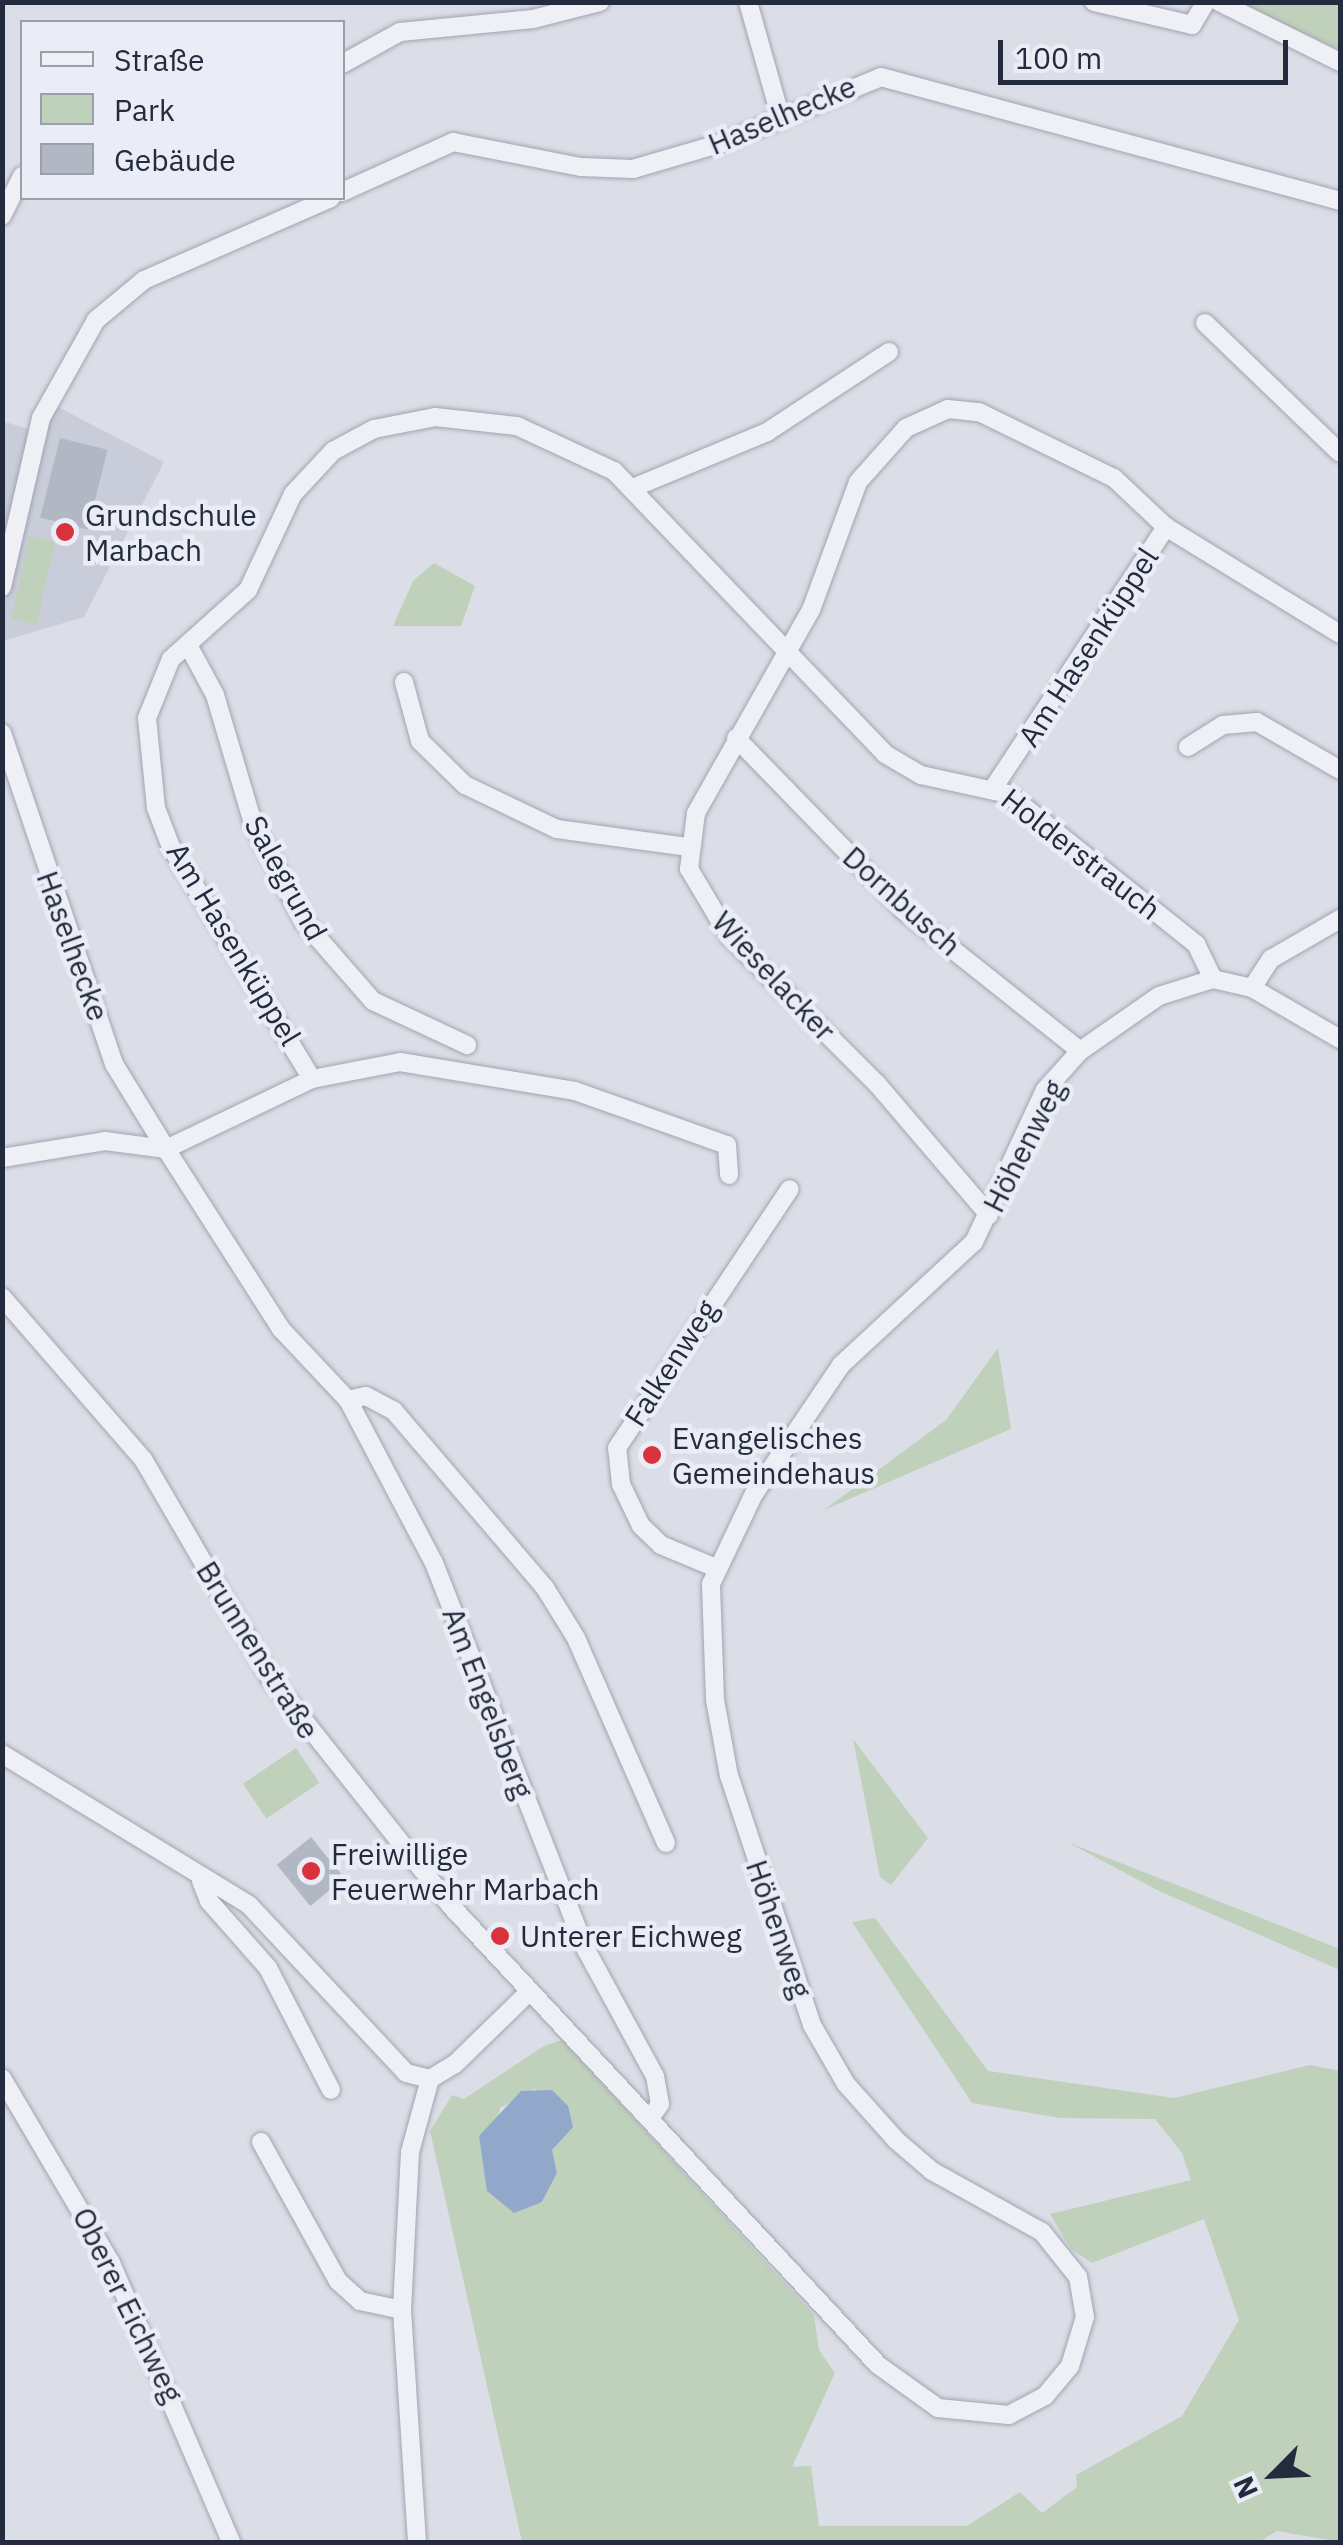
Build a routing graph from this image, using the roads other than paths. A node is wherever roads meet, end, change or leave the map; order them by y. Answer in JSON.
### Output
{"nodes":[{"id":1,"x":600,"y":2,"type":"edge"},
{"id":2,"x":748,"y":2,"type":"edge"},
{"id":3,"x":1094,"y":2,"type":"edge"},
{"id":4,"x":1206,"y":2,"type":"edge"},
{"id":5,"x":1219,"y":2,"type":"edge"},
{"id":6,"x":345,"y":62,"type":"edge"},
{"id":7,"x":1340,"y":62,"type":"edge"},
{"id":8,"x":781,"y":119,"type":"junction"},
{"id":9,"x":345,"y":191,"type":"edge"},
{"id":10,"x":326,"y":200,"type":"edge"},
{"id":11,"x":1340,"y":201,"type":"edge"},
{"id":12,"x":1204,"y":323,"type":"dead end"},
{"id":13,"x":890,"y":352,"type":"dead end"},
{"id":14,"x":1340,"y":452,"type":"edge"},
{"id":15,"x":634,"y":487,"type":"junction"},
{"id":16,"x":1166,"y":528,"type":"junction"},
{"id":17,"x":2,"y":586,"type":"edge"},
{"id":18,"x":1340,"y":634,"type":"edge"},
{"id":19,"x":188,"y":644,"type":"junction"},
{"id":20,"x":790,"y":652,"type":"junction"},
{"id":21,"x":404,"y":682,"type":"dead end"},
{"id":22,"x":2,"y":733,"type":"edge"},
{"id":23,"x":736,"y":738,"type":"junction"},
{"id":24,"x":1188,"y":747,"type":"dead end"},
{"id":25,"x":1340,"y":770,"type":"edge"},
{"id":26,"x":994,"y":787,"type":"junction"},
{"id":27,"x":689,"y":847,"type":"junction"},
{"id":28,"x":1340,"y":919,"type":"edge"},
{"id":29,"x":1213,"y":979,"type":"junction"},
{"id":30,"x":1252,"y":988,"type":"junction"},
{"id":31,"x":1340,"y":1039,"type":"edge"},
{"id":32,"x":467,"y":1044,"type":"dead end"},
{"id":33,"x":1080,"y":1051,"type":"junction"},
{"id":34,"x":312,"y":1079,"type":"junction"},
{"id":35,"x":166,"y":1149,"type":"junction"},
{"id":36,"x":2,"y":1158,"type":"edge"},
{"id":37,"x":729,"y":1175,"type":"dead end"},
{"id":38,"x":790,"y":1188,"type":"dead end"},
{"id":39,"x":989,"y":1216,"type":"junction"},
{"id":40,"x":2,"y":1297,"type":"edge"},
{"id":41,"x":348,"y":1400,"type":"junction"},
{"id":42,"x":716,"y":1568,"type":"junction"},
{"id":43,"x":2,"y":1754,"type":"edge"},
{"id":44,"x":666,"y":1843,"type":"dead end"},
{"id":45,"x":201,"y":1881,"type":"junction"},
{"id":46,"x":530,"y":1991,"type":"junction"},
{"id":47,"x":2,"y":2078,"type":"edge"},
{"id":48,"x":430,"y":2079,"type":"junction"},
{"id":49,"x":331,"y":2090,"type":"dead end"},
{"id":50,"x":651,"y":2117,"type":"junction"},
{"id":51,"x":261,"y":2142,"type":"dead end"},
{"id":52,"x":402,"y":2310,"type":"junction"},
{"id":53,"x":231,"y":2542,"type":"edge"},
{"id":54,"x":418,"y":2542,"type":"edge"}],
"edges":[{"from":1,"to":6,"type":"street"},
{"from":2,"to":8,"type":"street"},
{"from":3,"to":4,"type":"street"},
{"from":5,"to":7,"type":"street"},
{"from":8,"to":9,"type":"street","name":"Haselhecke"},
{"from":8,"to":11,"type":"street","name":"Haselhecke"},
{"from":10,"to":17,"type":"street"},
{"from":12,"to":14,"type":"street"},
{"from":13,"to":15,"type":"street"},
{"from":15,"to":19,"type":"street","name":"Am Hasenküppel"},
{"from":15,"to":20,"type":"street","name":"Am Hasenküppel"},
{"from":16,"to":18,"type":"street"},
{"from":16,"to":20,"type":"street","name":"Am Hasenküppel"},
{"from":16,"to":26,"type":"street","name":"Am Hasenküppel"},
{"from":19,"to":32,"type":"street","name":"Salegrund"},
{"from":19,"to":34,"type":"street","name":"Am Hasenküppel"},
{"from":20,"to":23,"type":"street"},
{"from":20,"to":26,"type":"street","name":"Holderstrauch"},
{"from":21,"to":27,"type":"street"},
{"from":22,"to":35,"type":"street","name":"Haselhecke"},
{"from":23,"to":27,"type":"street"},
{"from":23,"to":33,"type":"street","name":"Dornbusch"},
{"from":24,"to":25,"type":"street"},
{"from":26,"to":29,"type":"street","name":"Holderstrauch"},
{"from":27,"to":39,"type":"street","name":"Wieselacker"},
{"from":28,"to":30,"type":"street"},
{"from":29,"to":30,"type":"street"},
{"from":29,"to":33,"type":"street","name":"Höhenweg"},
{"from":30,"to":31,"type":"street"},
{"from":33,"to":39,"type":"street","name":"Höhenweg"},
{"from":34,"to":35,"type":"street","name":"Am Hasenküppel"},
{"from":34,"to":37,"type":"street"},
{"from":35,"to":36,"type":"street"},
{"from":35,"to":41,"type":"street","name":"Am Engelsberg"},
{"from":38,"to":42,"type":"street","name":"Falkenweg"},
{"from":39,"to":42,"type":"street","name":"Höhenweg"},
{"from":40,"to":46,"type":"street","name":"Brunnenstraße"},
{"from":41,"to":44,"type":"street"},
{"from":41,"to":50,"type":"street","name":"Am Engelsberg"},
{"from":42,"to":50,"type":"street","name":"Höhenweg"},
{"from":43,"to":45,"type":"street"},
{"from":45,"to":48,"type":"street"},
{"from":45,"to":49,"type":"street"},
{"from":46,"to":48,"type":"street"},
{"from":46,"to":50,"type":"street","name":"Höhenweg"},
{"from":47,"to":53,"type":"street","name":"Oberer Eichweg"},
{"from":48,"to":52,"type":"street"},
{"from":51,"to":52,"type":"street"},
{"from":52,"to":54,"type":"street"}]}
